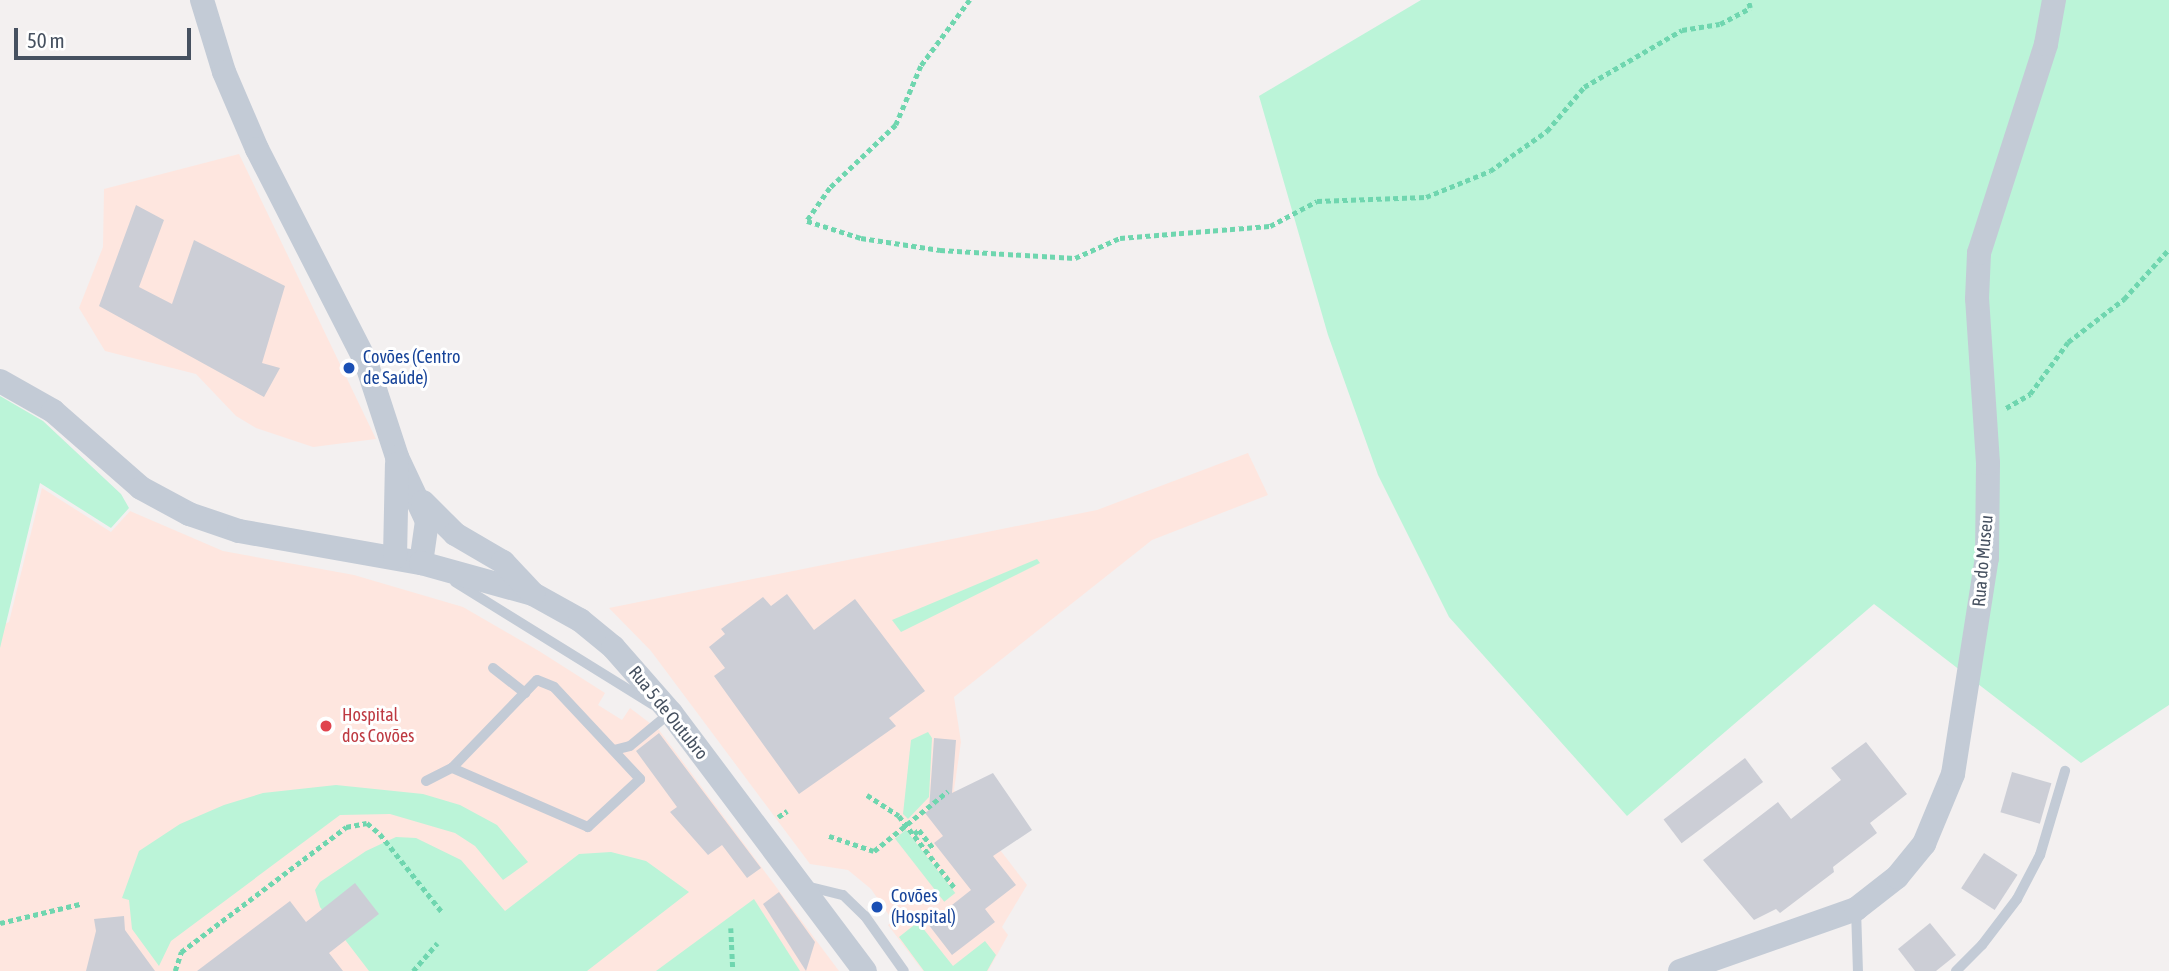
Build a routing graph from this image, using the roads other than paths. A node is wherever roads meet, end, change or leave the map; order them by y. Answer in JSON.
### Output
{"nodes":[{"id":1,"x":202,"y":0,"type":"edge"},
{"id":2,"x":2054,"y":0,"type":"edge"},
{"id":3,"x":0,"y":382,"type":"edge"},
{"id":4,"x":397,"y":457,"type":"junction"},
{"id":5,"x":418,"y":497,"type":"junction"},
{"id":6,"x":395,"y":557,"type":"junction"},
{"id":7,"x":426,"y":565,"type":"junction"},
{"id":8,"x":533,"y":594,"type":"junction"},
{"id":9,"x":492,"y":668,"type":"dead end"},
{"id":10,"x":525,"y":693,"type":"junction"},
{"id":11,"x":671,"y":713,"type":"junction"},
{"id":12,"x":614,"y":750,"type":"junction"},
{"id":13,"x":452,"y":768,"type":"junction"},
{"id":14,"x":2065,"y":771,"type":"dead end"},
{"id":15,"x":426,"y":781,"type":"dead end"},
{"id":16,"x":801,"y":885,"type":"junction"},
{"id":17,"x":1856,"y":909,"type":"junction"},
{"id":18,"x":865,"y":971,"type":"edge"},
{"id":19,"x":904,"y":971,"type":"edge"},
{"id":20,"x":1680,"y":971,"type":"edge"},
{"id":21,"x":1858,"y":971,"type":"edge"},
{"id":22,"x":1956,"y":971,"type":"edge"}],
"edges":[{"from":1,"to":4,"type":"street"},
{"from":2,"to":17,"type":"street","name":"Rua do Museu"},
{"from":3,"to":6,"type":"street","name":"Rua 5 de Outubro"},
{"from":4,"to":5,"type":"street"},
{"from":4,"to":6,"type":"street"},
{"from":5,"to":7,"type":"street"},
{"from":5,"to":8,"type":"street"},
{"from":6,"to":7,"type":"street","name":"Rua 5 de Outubro"},
{"from":7,"to":8,"type":"street","name":"Rua 5 de Outubro"},
{"from":7,"to":11,"type":"lane"},
{"from":8,"to":11,"type":"street","name":"Rua 5 de Outubro"},
{"from":9,"to":10,"type":"lane"},
{"from":10,"to":12,"type":"lane"},
{"from":10,"to":13,"type":"lane"},
{"from":11,"to":12,"type":"lane"},
{"from":11,"to":16,"type":"street","name":"Rua 5 de Outubro"},
{"from":12,"to":13,"type":"lane"},
{"from":13,"to":15,"type":"lane"},
{"from":14,"to":22,"type":"lane"},
{"from":16,"to":18,"type":"street","name":"Rua 5 de Outubro"},
{"from":16,"to":19,"type":"lane"},
{"from":17,"to":20,"type":"street","name":"Rua do Museu"},
{"from":17,"to":21,"type":"lane"}]}
